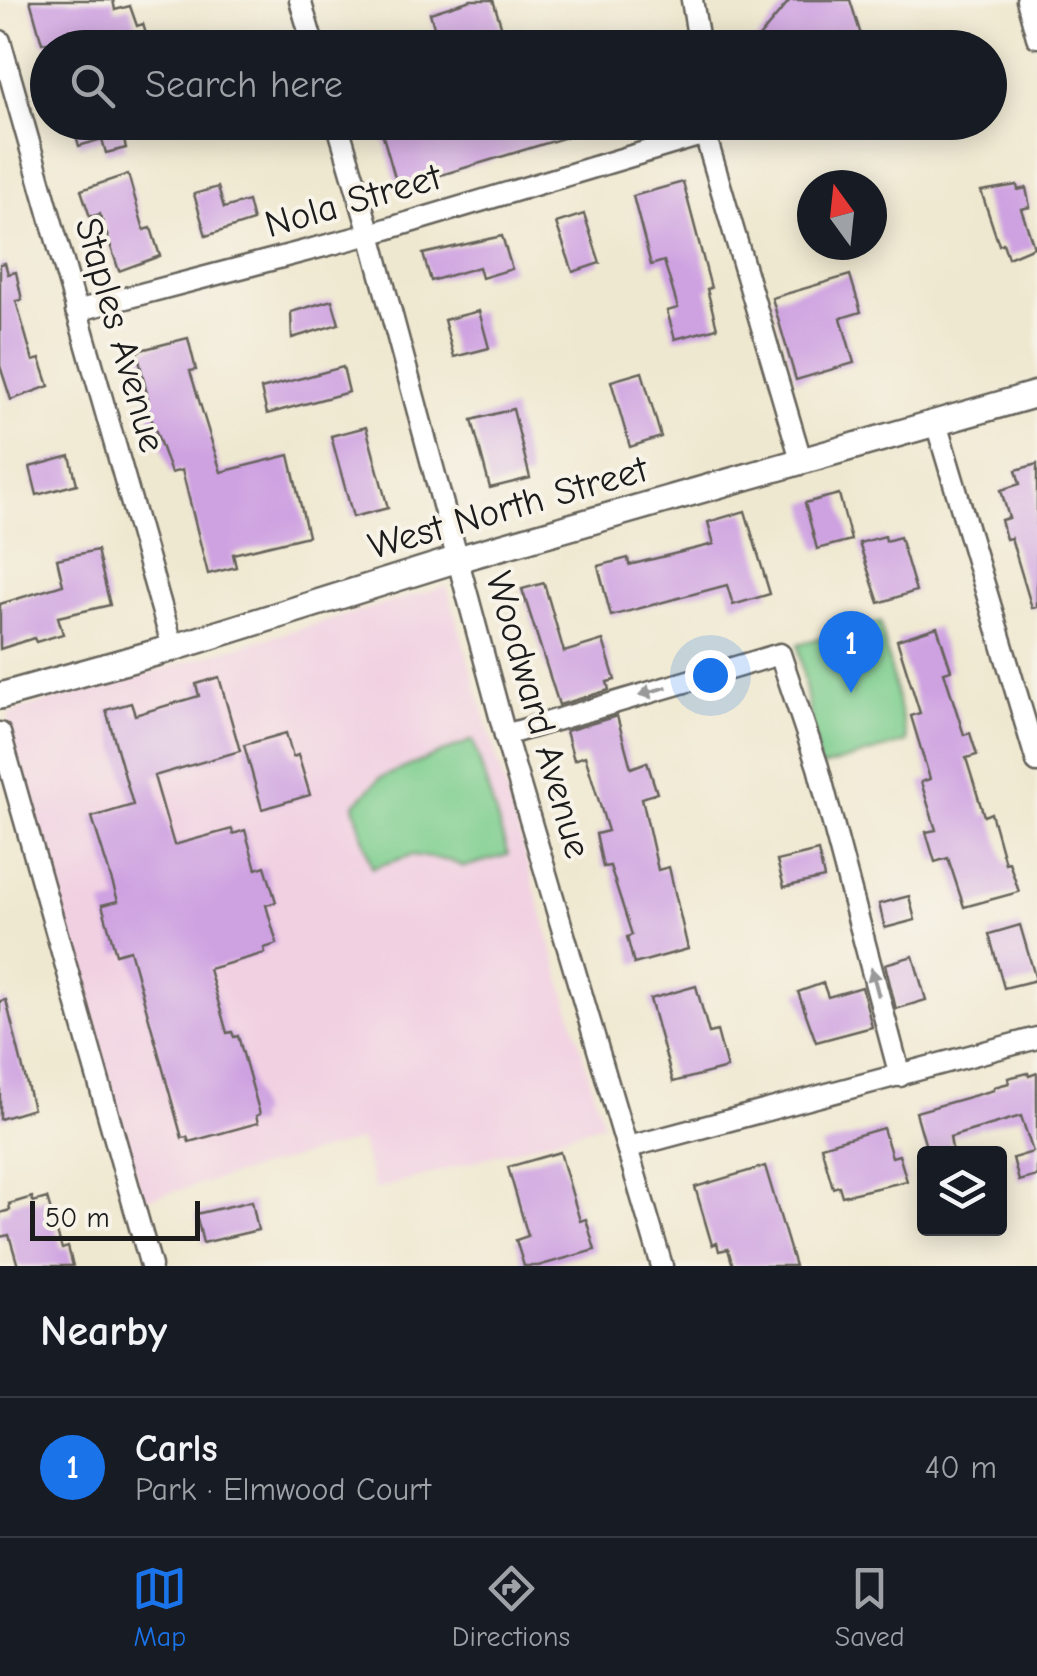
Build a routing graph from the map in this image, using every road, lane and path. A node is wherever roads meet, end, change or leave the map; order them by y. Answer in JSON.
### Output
{"nodes":[{"id":1,"x":300,"y":0,"type":"edge"},
{"id":2,"x":692,"y":0,"type":"edge"},
{"id":3,"x":1027,"y":0,"type":"edge"},
{"id":4,"x":309,"y":30,"type":"edge"},
{"id":5,"x":697,"y":30,"type":"edge"},
{"id":6,"x":1037,"y":37,"type":"edge"},
{"id":7,"x":0,"y":40,"type":"edge"},
{"id":8,"x":342,"y":140,"type":"edge"},
{"id":9,"x":667,"y":140,"type":"edge"},
{"id":10,"x":708,"y":140,"type":"edge"},
{"id":11,"x":370,"y":234,"type":"junction"},
{"id":12,"x":76,"y":311,"type":"junction"},
{"id":13,"x":1037,"y":394,"type":"edge"},
{"id":14,"x":936,"y":423,"type":"junction"},
{"id":15,"x":802,"y":463,"type":"junction"},
{"id":16,"x":458,"y":560,"type":"junction"},
{"id":17,"x":173,"y":648,"type":"junction"},
{"id":18,"x":0,"y":696,"type":"edge"},
{"id":19,"x":0,"y":733,"type":"edge"},
{"id":20,"x":504,"y":735,"type":"junction"},
{"id":21,"x":1037,"y":762,"type":"edge"},
{"id":22,"x":1037,"y":1038,"type":"edge"},
{"id":23,"x":900,"y":1076,"type":"junction"},
{"id":24,"x":629,"y":1147,"type":"junction"},
{"id":25,"x":151,"y":1266,"type":"edge"},
{"id":26,"x":662,"y":1266,"type":"edge"}],
"edges":[{"from":1,"to":4,"type":"street"},
{"from":2,"to":5,"type":"street"},
{"from":3,"to":6,"type":"street"},
{"from":7,"to":12,"type":"street","name":"Staples Avenue"},
{"from":8,"to":11,"type":"street","name":"Woodward Avenue"},
{"from":9,"to":11,"type":"street","name":"Nola Street"},
{"from":10,"to":15,"type":"street"},
{"from":11,"to":12,"type":"street","name":"Nola Street"},
{"from":11,"to":16,"type":"street","name":"Woodward Avenue"},
{"from":12,"to":17,"type":"street","name":"Staples Avenue"},
{"from":13,"to":14,"type":"street","name":"West North Street"},
{"from":14,"to":15,"type":"street","name":"West North Street"},
{"from":14,"to":21,"type":"street"},
{"from":15,"to":16,"type":"street","name":"West North Street"},
{"from":16,"to":17,"type":"street","name":"West North Street"},
{"from":16,"to":20,"type":"street","name":"Woodward Avenue"},
{"from":17,"to":18,"type":"street","name":"West North Street"},
{"from":19,"to":25,"type":"street"},
{"from":23,"to":20,"type":"street","one_way":true},
{"from":20,"to":24,"type":"street","name":"Woodward Avenue"},
{"from":22,"to":23,"type":"street"},
{"from":23,"to":24,"type":"street"},
{"from":24,"to":26,"type":"street","name":"Woodward Avenue"}]}
